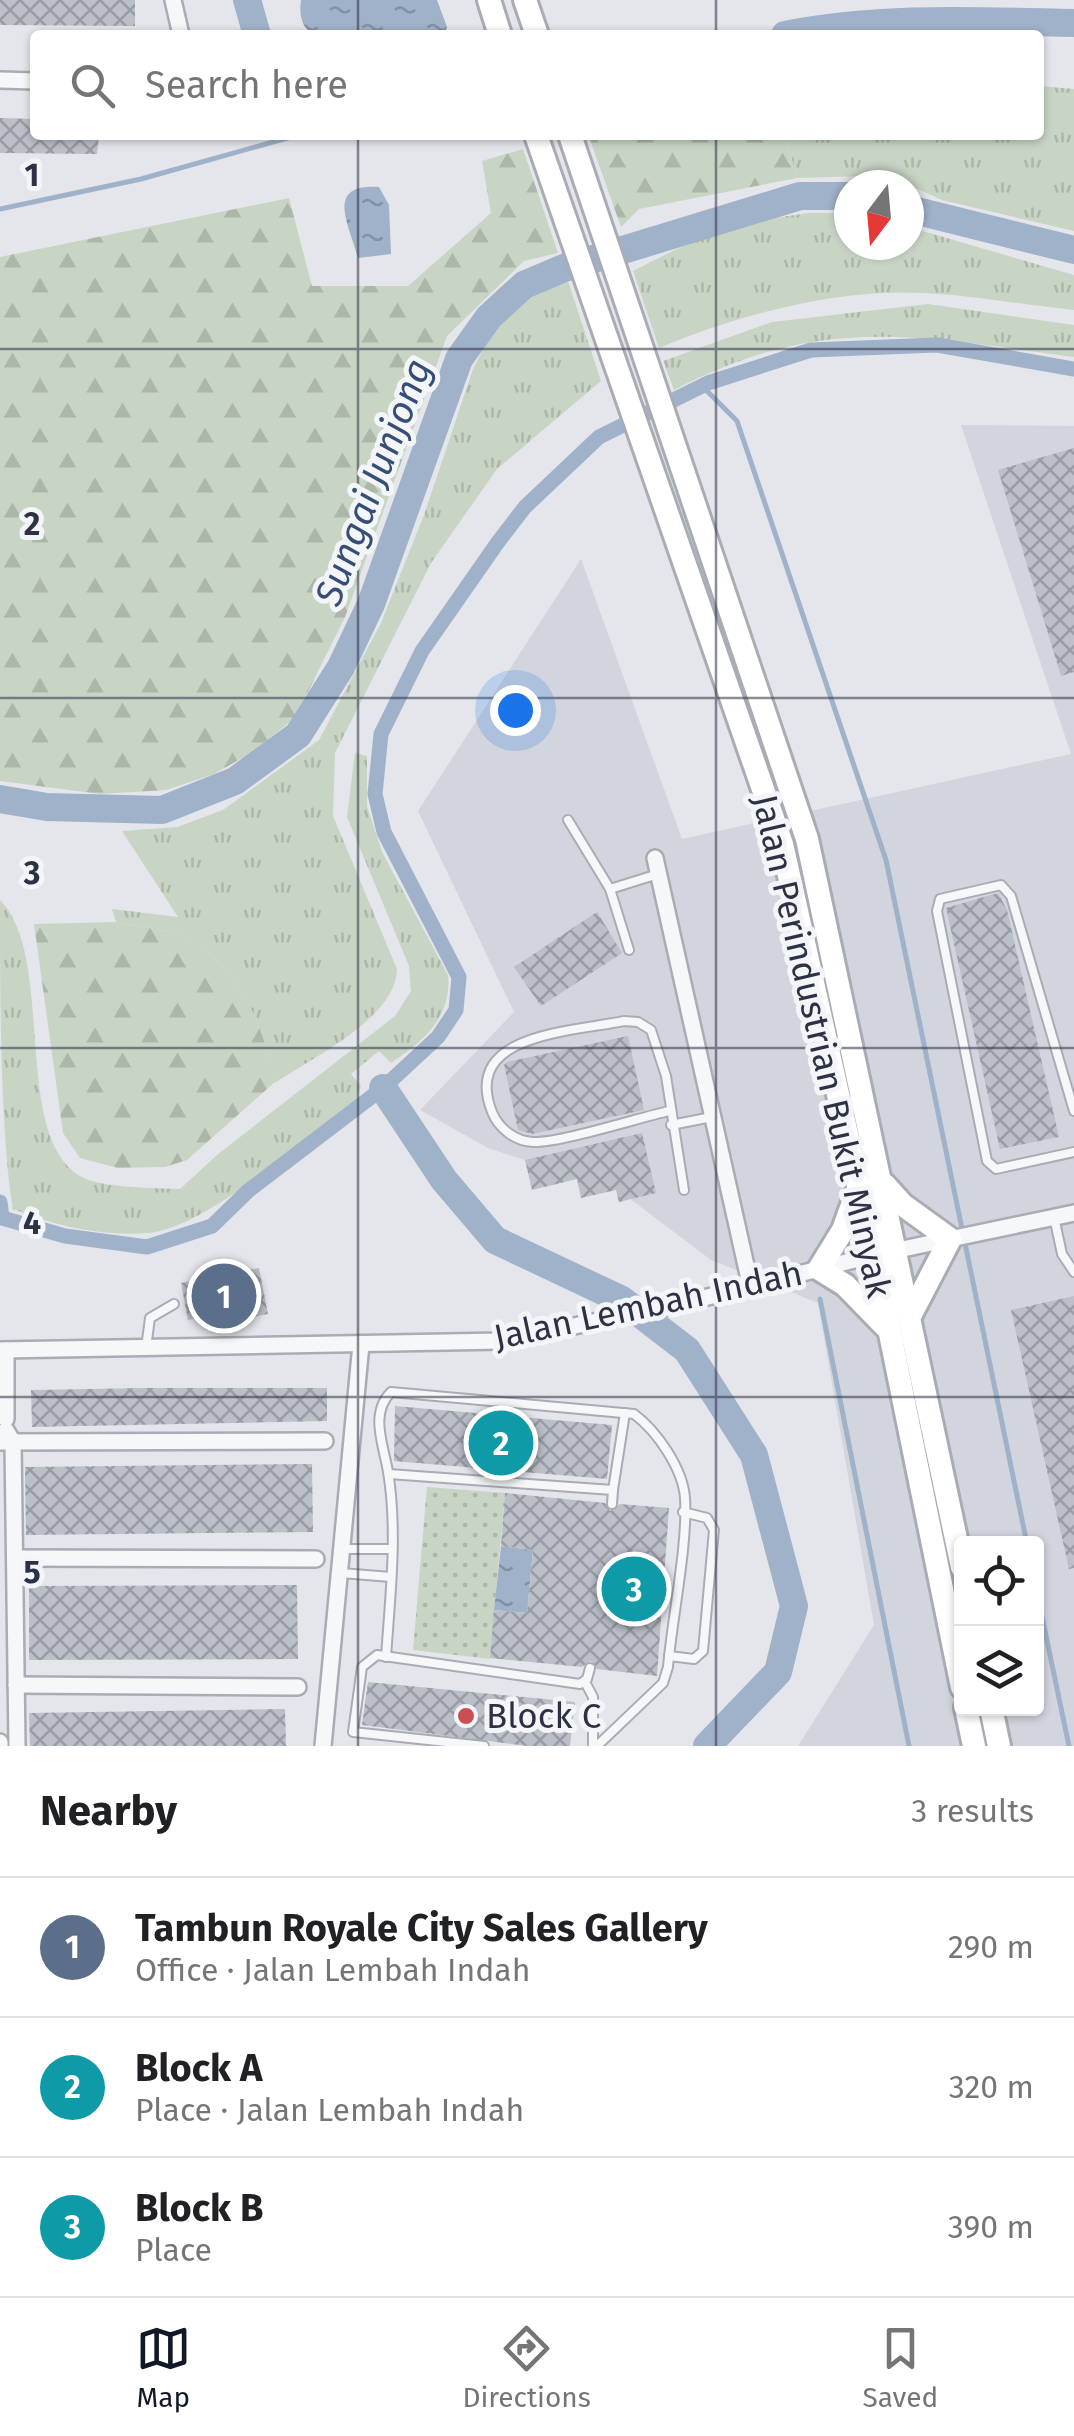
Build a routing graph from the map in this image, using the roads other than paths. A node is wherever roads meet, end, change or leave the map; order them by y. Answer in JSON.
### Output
{"nodes":[{"id":1,"x":173,"y":0,"type":"edge"},
{"id":2,"x":489,"y":0,"type":"edge"},
{"id":3,"x":179,"y":30,"type":"edge"},
{"id":4,"x":499,"y":30,"type":"edge"},
{"id":5,"x":0,"y":80,"type":"edge"},
{"id":6,"x":30,"y":82,"type":"edge"},
{"id":7,"x":538,"y":140,"type":"edge"},
{"id":8,"x":572,"y":140,"type":"edge"},
{"id":9,"x":568,"y":820,"type":"dead end"},
{"id":10,"x":656,"y":866,"type":"joint"},
{"id":11,"x":610,"y":888,"type":"junction"},
{"id":12,"x":630,"y":950,"type":"dead end"},
{"id":13,"x":669,"y":1111,"type":"junction"},
{"id":14,"x":1074,"y":1112,"type":"edge"},
{"id":15,"x":712,"y":1117,"type":"junction"},
{"id":16,"x":671,"y":1125,"type":"junction"},
{"id":17,"x":1074,"y":1152,"type":"edge"},
{"id":18,"x":883,"y":1182,"type":"junction"},
{"id":19,"x":858,"y":1186,"type":"junction"},
{"id":20,"x":684,"y":1190,"type":"dead end"},
{"id":21,"x":1074,"y":1212,"type":"edge"},
{"id":22,"x":1054,"y":1217,"type":"junction"},
{"id":23,"x":959,"y":1238,"type":"junction"},
{"id":24,"x":884,"y":1253,"type":"junction"},
{"id":25,"x":818,"y":1269,"type":"junction"},
{"id":26,"x":1074,"y":1272,"type":"edge"},
{"id":27,"x":751,"y":1288,"type":"junction"},
{"id":28,"x":174,"y":1304,"type":"dead end"},
{"id":29,"x":909,"y":1318,"type":"junction"},
{"id":30,"x":887,"y":1329,"type":"junction"},
{"id":31,"x":361,"y":1344,"type":"junction"},
{"id":32,"x":146,"y":1348,"type":"junction"},
{"id":33,"x":3,"y":1350,"type":"edge"},
{"id":34,"x":625,"y":1413,"type":"junction"},
{"id":35,"x":6,"y":1420,"type":"dead end"},
{"id":36,"x":4,"y":1442,"type":"edge"},
{"id":37,"x":324,"y":1442,"type":"dead end"},
{"id":38,"x":389,"y":1474,"type":"junction"},
{"id":39,"x":613,"y":1490,"type":"junction"},
{"id":40,"x":612,"y":1504,"type":"dead end"},
{"id":41,"x":683,"y":1512,"type":"junction"},
{"id":42,"x":956,"y":1536,"type":"edge"},
{"id":43,"x":342,"y":1549,"type":"junction"},
{"id":44,"x":390,"y":1550,"type":"junction"},
{"id":45,"x":16,"y":1558,"type":"junction"},
{"id":46,"x":316,"y":1559,"type":"dead end"},
{"id":47,"x":340,"y":1573,"type":"junction"},
{"id":48,"x":392,"y":1577,"type":"junction"},
{"id":49,"x":954,"y":1649,"type":"edge"},
{"id":50,"x":669,"y":1656,"type":"junction"},
{"id":51,"x":386,"y":1657,"type":"junction"},
{"id":52,"x":590,"y":1668,"type":"dead end"},
{"id":53,"x":585,"y":1682,"type":"junction"},
{"id":54,"x":16,"y":1686,"type":"junction"},
{"id":55,"x":298,"y":1687,"type":"dead end"},
{"id":56,"x":968,"y":1716,"type":"edge"},
{"id":57,"x":993,"y":1716,"type":"edge"},
{"id":58,"x":419,"y":1743,"type":"edge"},
{"id":59,"x":17,"y":1746,"type":"edge"},
{"id":60,"x":323,"y":1746,"type":"edge"},
{"id":61,"x":484,"y":1746,"type":"edge"},
{"id":62,"x":595,"y":1746,"type":"edge"},
{"id":63,"x":974,"y":1746,"type":"edge"},
{"id":64,"x":999,"y":1746,"type":"edge"}],
"edges":[{"from":1,"to":3,"type":"street"},
{"from":2,"to":4,"type":"main road"},
{"from":5,"to":6,"type":"street"},
{"from":7,"to":19,"type":"main road","name":"Jalan Perindustrian Bukit Minyak"},
{"from":8,"to":18,"type":"main road","name":"Jalan Perindustrian Bukit Minyak"},
{"from":9,"to":11,"type":"lane"},
{"from":10,"to":11,"type":"lane"},
{"from":10,"to":15,"type":"street"},
{"from":11,"to":12,"type":"lane"},
{"from":13,"to":13,"type":"lane"},
{"from":13,"to":16,"type":"lane"},
{"from":14,"to":17,"type":"lane"},
{"from":15,"to":16,"type":"lane"},
{"from":15,"to":27,"type":"street"},
{"from":16,"to":20,"type":"lane"},
{"from":18,"to":23,"type":"main road"},
{"from":18,"to":24,"type":"main road","name":"Jalan Perindustrian Bukit Minyak"},
{"from":19,"to":24,"type":"main road","name":"Jalan Perindustrian Bukit Minyak"},
{"from":19,"to":25,"type":"main road"},
{"from":21,"to":22,"type":"street","name":"Jalan Lembah Indah"},
{"from":22,"to":23,"type":"street","name":"Jalan Lembah Indah"},
{"from":22,"to":26,"type":"lane"},
{"from":23,"to":24,"type":"street","name":"Jalan Lembah Indah"},
{"from":23,"to":29,"type":"main road"},
{"from":24,"to":25,"type":"street","name":"Jalan Lembah Indah"},
{"from":24,"to":29,"type":"main road","name":"Jalan Perindustrian Bukit Minyak"},
{"from":24,"to":30,"type":"main road","name":"Jalan Perindustrian Bukit Minyak"},
{"from":25,"to":27,"type":"street","name":"Jalan Lembah Indah"},
{"from":25,"to":30,"type":"main road"},
{"from":27,"to":31,"type":"street","name":"Jalan Lembah Indah"},
{"from":28,"to":32,"type":"lane"},
{"from":29,"to":42,"type":"main road","name":"Jalan Perindustrian Bukit Minyak"},
{"from":30,"to":49,"type":"main road","name":"Jalan Perindustrian Bukit Minyak"},
{"from":31,"to":32,"type":"street","name":"Jalan Lembah Indah"},
{"from":31,"to":43,"type":"street"},
{"from":32,"to":33,"type":"street","name":"Jalan Lembah Indah"},
{"from":33,"to":35,"type":"street"},
{"from":34,"to":38,"type":"lane"},
{"from":34,"to":39,"type":"lane"},
{"from":34,"to":41,"type":"lane"},
{"from":36,"to":37,"type":"street"},
{"from":36,"to":45,"type":"street"},
{"from":38,"to":39,"type":"lane"},
{"from":38,"to":44,"type":"lane"},
{"from":39,"to":40,"type":"lane"},
{"from":41,"to":50,"type":"lane"},
{"from":41,"to":50,"type":"lane"},
{"from":43,"to":44,"type":"lane"},
{"from":43,"to":47,"type":"street"},
{"from":44,"to":48,"type":"lane"},
{"from":45,"to":46,"type":"street"},
{"from":45,"to":54,"type":"street"},
{"from":47,"to":48,"type":"lane"},
{"from":47,"to":60,"type":"street"},
{"from":48,"to":51,"type":"lane"},
{"from":50,"to":62,"type":"lane"},
{"from":51,"to":53,"type":"lane"},
{"from":51,"to":58,"type":"lane"},
{"from":52,"to":53,"type":"lane"},
{"from":53,"to":62,"type":"lane"},
{"from":54,"to":55,"type":"street"},
{"from":54,"to":59,"type":"street"},
{"from":56,"to":63,"type":"main road"},
{"from":57,"to":64,"type":"main road"},
{"from":58,"to":61,"type":"lane"}]}
